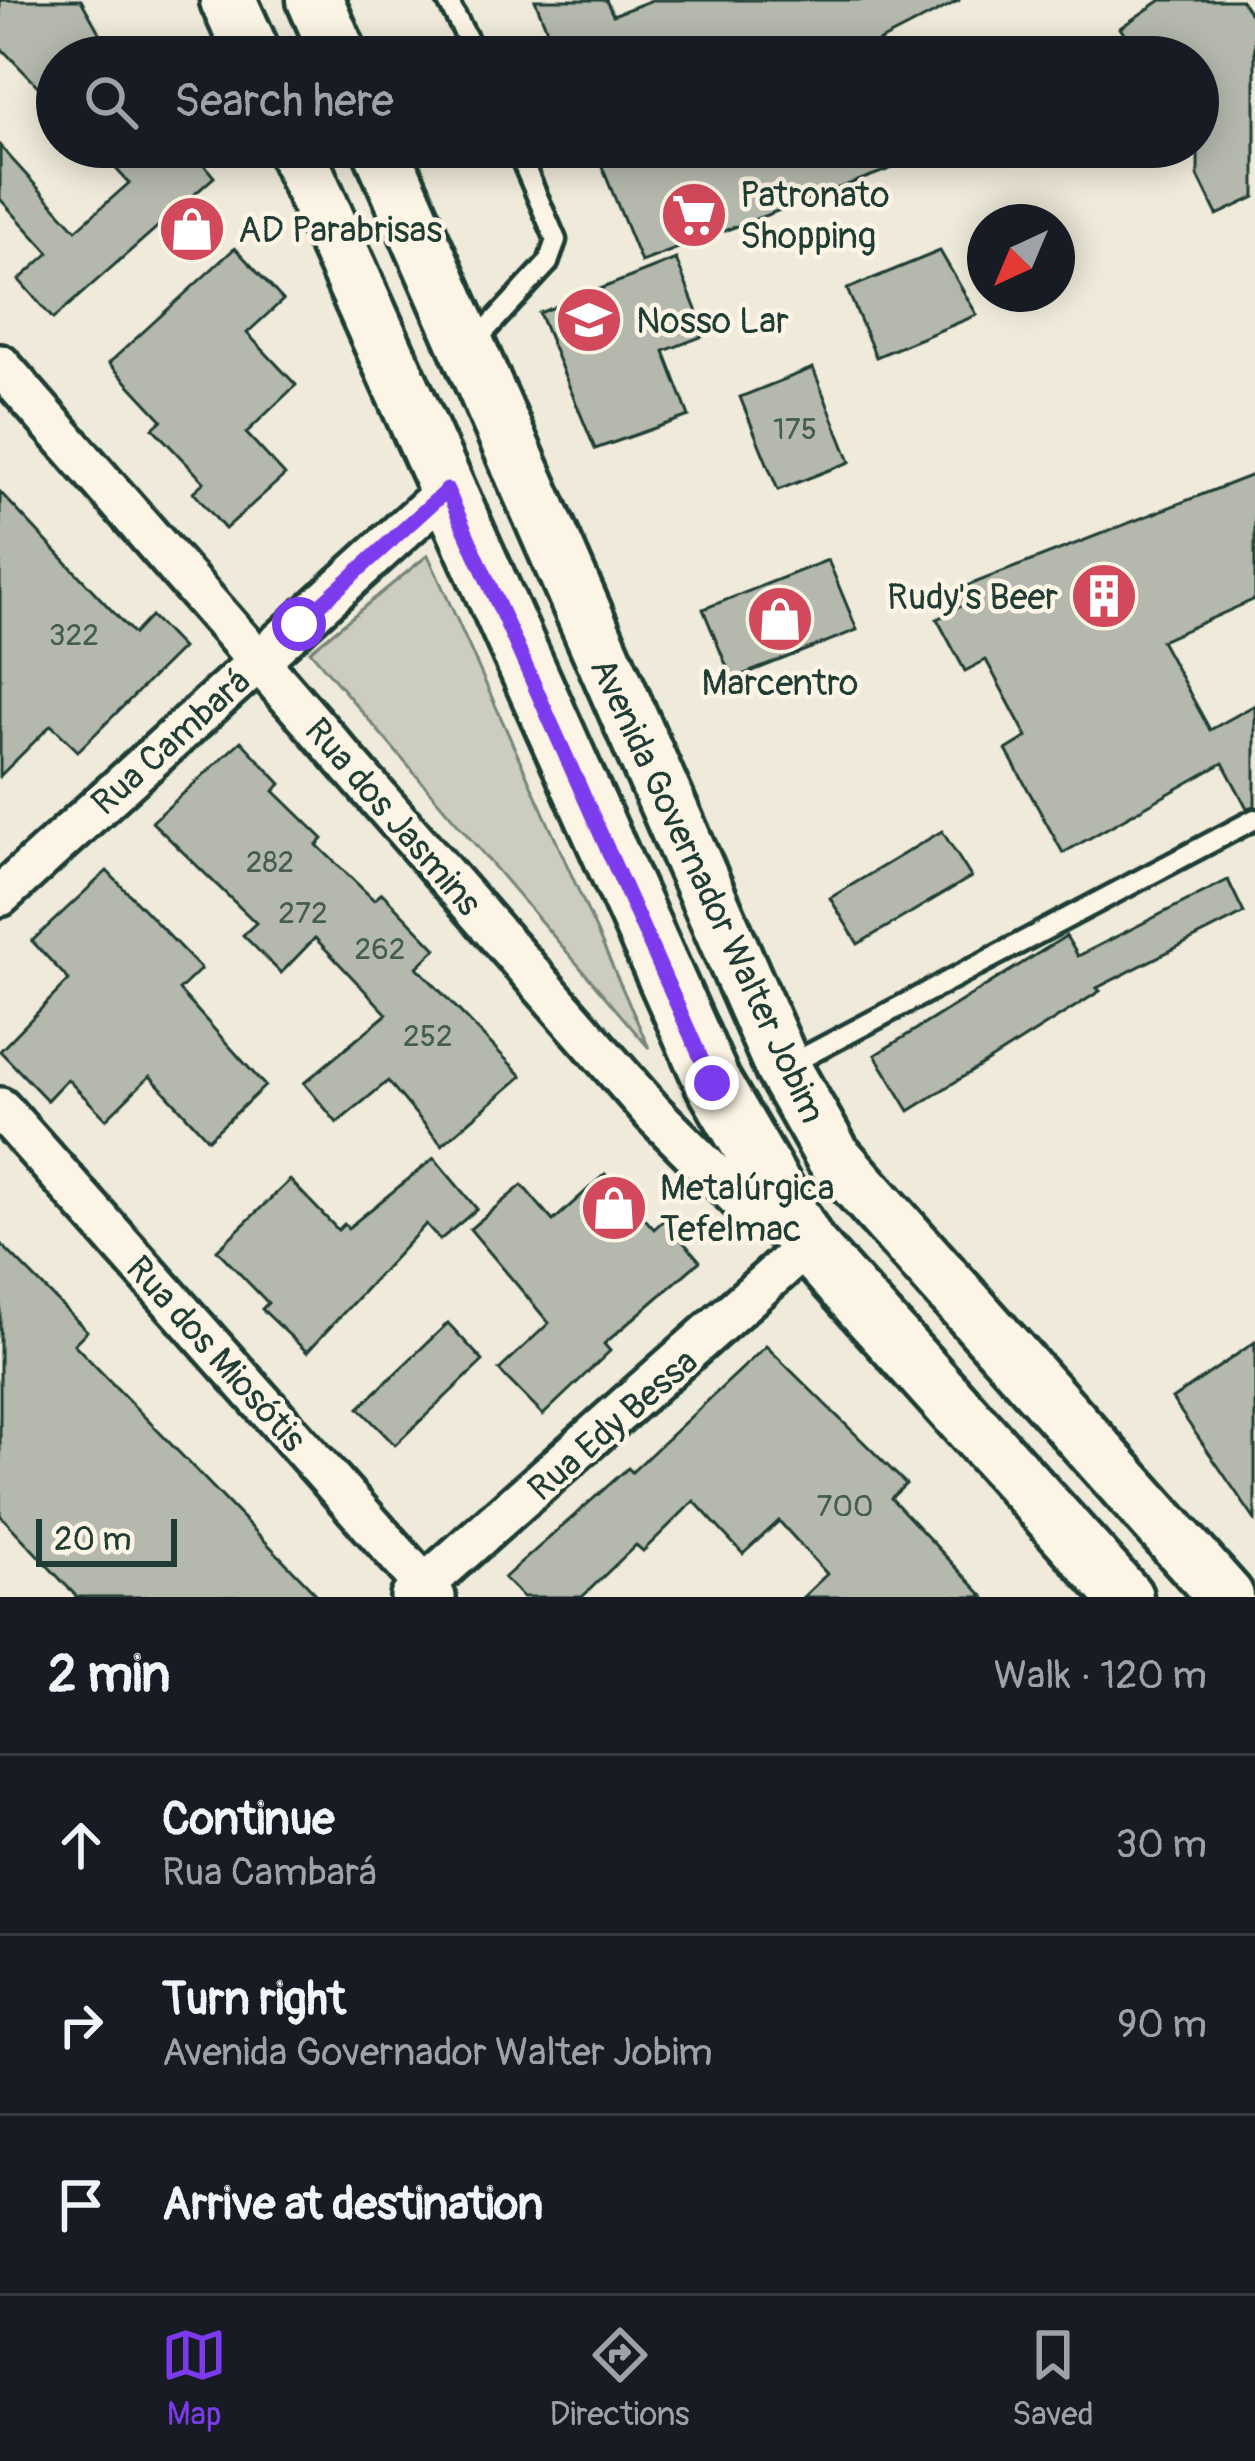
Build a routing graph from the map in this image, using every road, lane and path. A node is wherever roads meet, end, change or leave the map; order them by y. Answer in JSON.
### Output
{"nodes":[{"id":1,"x":228,"y":0,"type":"edge"},
{"id":2,"x":315,"y":0,"type":"edge"},
{"id":3,"x":447,"y":0,"type":"edge"},
{"id":4,"x":244,"y":36,"type":"edge"},
{"id":5,"x":331,"y":36,"type":"edge"},
{"id":6,"x":466,"y":36,"type":"edge"},
{"id":7,"x":303,"y":168,"type":"edge"},
{"id":8,"x":389,"y":168,"type":"edge"},
{"id":9,"x":525,"y":168,"type":"edge"},
{"id":10,"x":468,"y":349,"type":"junction"},
{"id":11,"x":0,"y":365,"type":"edge"},
{"id":12,"x":447,"y":490,"type":"junction"},
{"id":13,"x":259,"y":661,"type":"junction"},
{"id":14,"x":1255,"y":820,"type":"edge"},
{"id":15,"x":0,"y":896,"type":"edge"},
{"id":16,"x":783,"y":1068,"type":"junction"},
{"id":17,"x":0,"y":1108,"type":"edge"},
{"id":18,"x":808,"y":1245,"type":"junction"},
{"id":19,"x":424,"y":1593,"type":"edge"},
{"id":20,"x":1125,"y":1597,"type":"edge"},
{"id":21,"x":1226,"y":1597,"type":"edge"}],
"edges":[{"from":1,"to":4,"type":"main road"},
{"from":2,"to":5,"type":"main road"},
{"from":3,"to":6,"type":"lane"},
{"from":7,"to":12,"type":"main road","name":"Avenida Governador Walter Jobim"},
{"from":8,"to":10,"type":"main road","name":"Avenida Governador Walter Jobim"},
{"from":9,"to":10,"type":"lane"},
{"from":10,"to":16,"type":"main road","name":"Avenida Governador Walter Jobim"},
{"from":11,"to":13,"type":"street","name":"Rua dos Jasmins"},
{"from":12,"to":13,"type":"street","name":"Rua Cambará"},
{"from":12,"to":18,"type":"main road","name":"Avenida Governador Walter Jobim"},
{"from":13,"to":15,"type":"street","name":"Rua Cambará"},
{"from":13,"to":18,"type":"street","name":"Rua dos Jasmins"},
{"from":14,"to":16,"type":"lane"},
{"from":16,"to":21,"type":"main road","name":"Avenida Governador Walter Jobim"},
{"from":17,"to":19,"type":"street","name":"Rua dos Miosótis"},
{"from":18,"to":19,"type":"street","name":"Rua Edy Bessa"},
{"from":18,"to":20,"type":"main road","name":"Avenida Governador Walter Jobim"}]}
